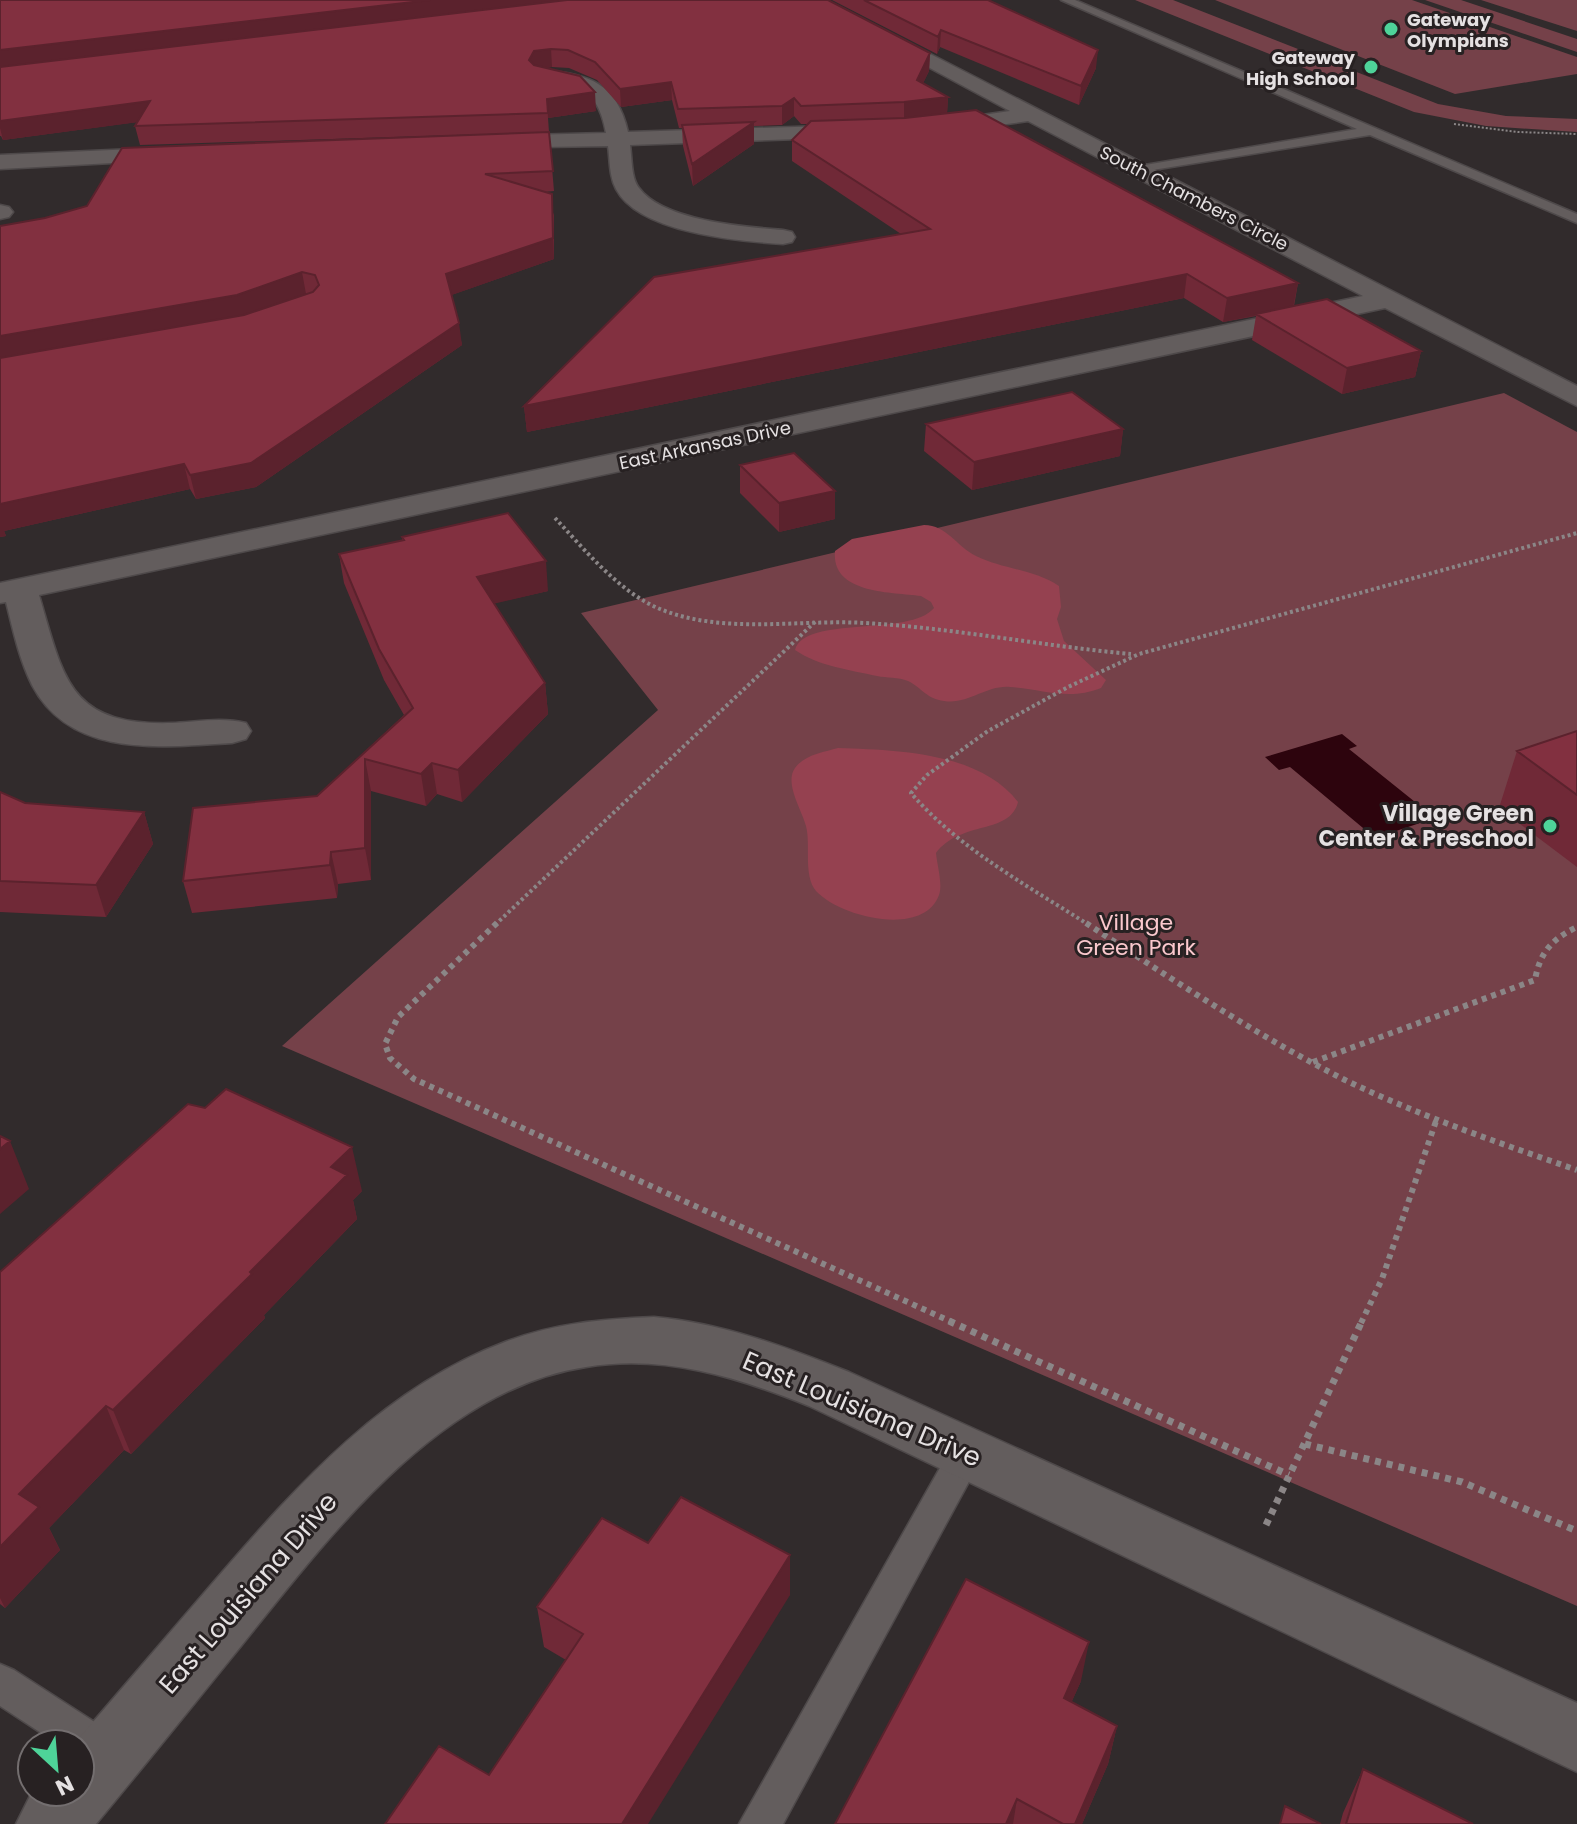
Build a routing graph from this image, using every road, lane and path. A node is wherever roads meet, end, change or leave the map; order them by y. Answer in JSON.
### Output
{"nodes":[{"id":1,"x":812,"y":0,"type":"edge"},
{"id":2,"x":1066,"y":0,"type":"edge"},
{"id":3,"x":543,"y":76,"type":"edge"},
{"id":4,"x":1031,"y":114,"type":"junction"},
{"id":5,"x":175,"y":128,"type":"edge"},
{"id":6,"x":915,"y":129,"type":"edge"},
{"id":7,"x":873,"y":131,"type":"edge"},
{"id":8,"x":1370,"y":131,"type":"junction"},
{"id":9,"x":618,"y":139,"type":"junction"},
{"id":10,"x":477,"y":144,"type":"edge"},
{"id":11,"x":194,"y":153,"type":"edge"},
{"id":12,"x":163,"y":154,"type":"junction"},
{"id":13,"x":0,"y":162,"type":"edge"},
{"id":14,"x":1139,"y":170,"type":"junction"},
{"id":15,"x":1577,"y":219,"type":"edge"},
{"id":16,"x":783,"y":237,"type":"dead end"},
{"id":17,"x":1389,"y":299,"type":"junction"},
{"id":18,"x":1577,"y":397,"type":"edge"},
{"id":19,"x":523,"y":483,"type":"junction"},
{"id":20,"x":1577,"y":533,"type":"edge"},
{"id":21,"x":10,"y":591,"type":"edge"},
{"id":22,"x":817,"y":620,"type":"junction"},
{"id":23,"x":1136,"y":654,"type":"junction"},
{"id":24,"x":232,"y":731,"type":"dead end"},
{"id":25,"x":1577,"y":927,"type":"edge"},
{"id":26,"x":1312,"y":1062,"type":"junction"},
{"id":27,"x":1436,"y":1121,"type":"junction"},
{"id":28,"x":1577,"y":1170,"type":"edge"},
{"id":29,"x":1305,"y":1444,"type":"junction"},
{"id":30,"x":966,"y":1454,"type":"junction"},
{"id":31,"x":1577,"y":1531,"type":"edge"},
{"id":32,"x":0,"y":1683,"type":"edge"},
{"id":33,"x":42,"y":1728,"type":"edge"},
{"id":34,"x":1577,"y":1738,"type":"edge"},
{"id":35,"x":96,"y":1771,"type":"edge"},
{"id":36,"x":65,"y":1808,"type":"edge"},
{"id":37,"x":51,"y":1824,"type":"edge"},
{"id":38,"x":760,"y":1824,"type":"edge"}],
"edges":[{"from":1,"to":4,"type":"street","name":"South Chambers Circle"},
{"from":2,"to":8,"type":"lane"},
{"from":3,"to":9,"type":"street"},
{"from":4,"to":6,"type":"street"},
{"from":4,"to":14,"type":"street","name":"South Chambers Circle"},
{"from":5,"to":12,"type":"street"},
{"from":7,"to":9,"type":"street"},
{"from":8,"to":14,"type":"lane"},
{"from":8,"to":15,"type":"lane"},
{"from":9,"to":10,"type":"street"},
{"from":9,"to":16,"type":"street"},
{"from":11,"to":12,"type":"street"},
{"from":12,"to":13,"type":"street"},
{"from":14,"to":17,"type":"street","name":"South Chambers Circle"},
{"from":17,"to":18,"type":"street","name":"South Chambers Circle"},
{"from":17,"to":19,"type":"street","name":"East Arkansas Drive"},
{"from":19,"to":21,"type":"street","name":"East Arkansas Drive"},
{"from":19,"to":22,"type":"path"},
{"from":20,"to":23,"type":"path"},
{"from":21,"to":24,"type":"street","name":"East Arkansas Drive"},
{"from":22,"to":23,"type":"path"},
{"from":22,"to":29,"type":"path"},
{"from":23,"to":26,"type":"path"},
{"from":25,"to":26,"type":"path"},
{"from":26,"to":27,"type":"path"},
{"from":27,"to":28,"type":"path"},
{"from":27,"to":29,"type":"path"},
{"from":29,"to":31,"type":"path"},
{"from":30,"to":34,"type":"street","name":"East Louisiana Drive"},
{"from":30,"to":35,"type":"street","name":"East Louisiana Drive"},
{"from":30,"to":38,"type":"lane"},
{"from":32,"to":33,"type":"lane"},
{"from":36,"to":37,"type":"street","name":"East Louisiana Drive"}]}
